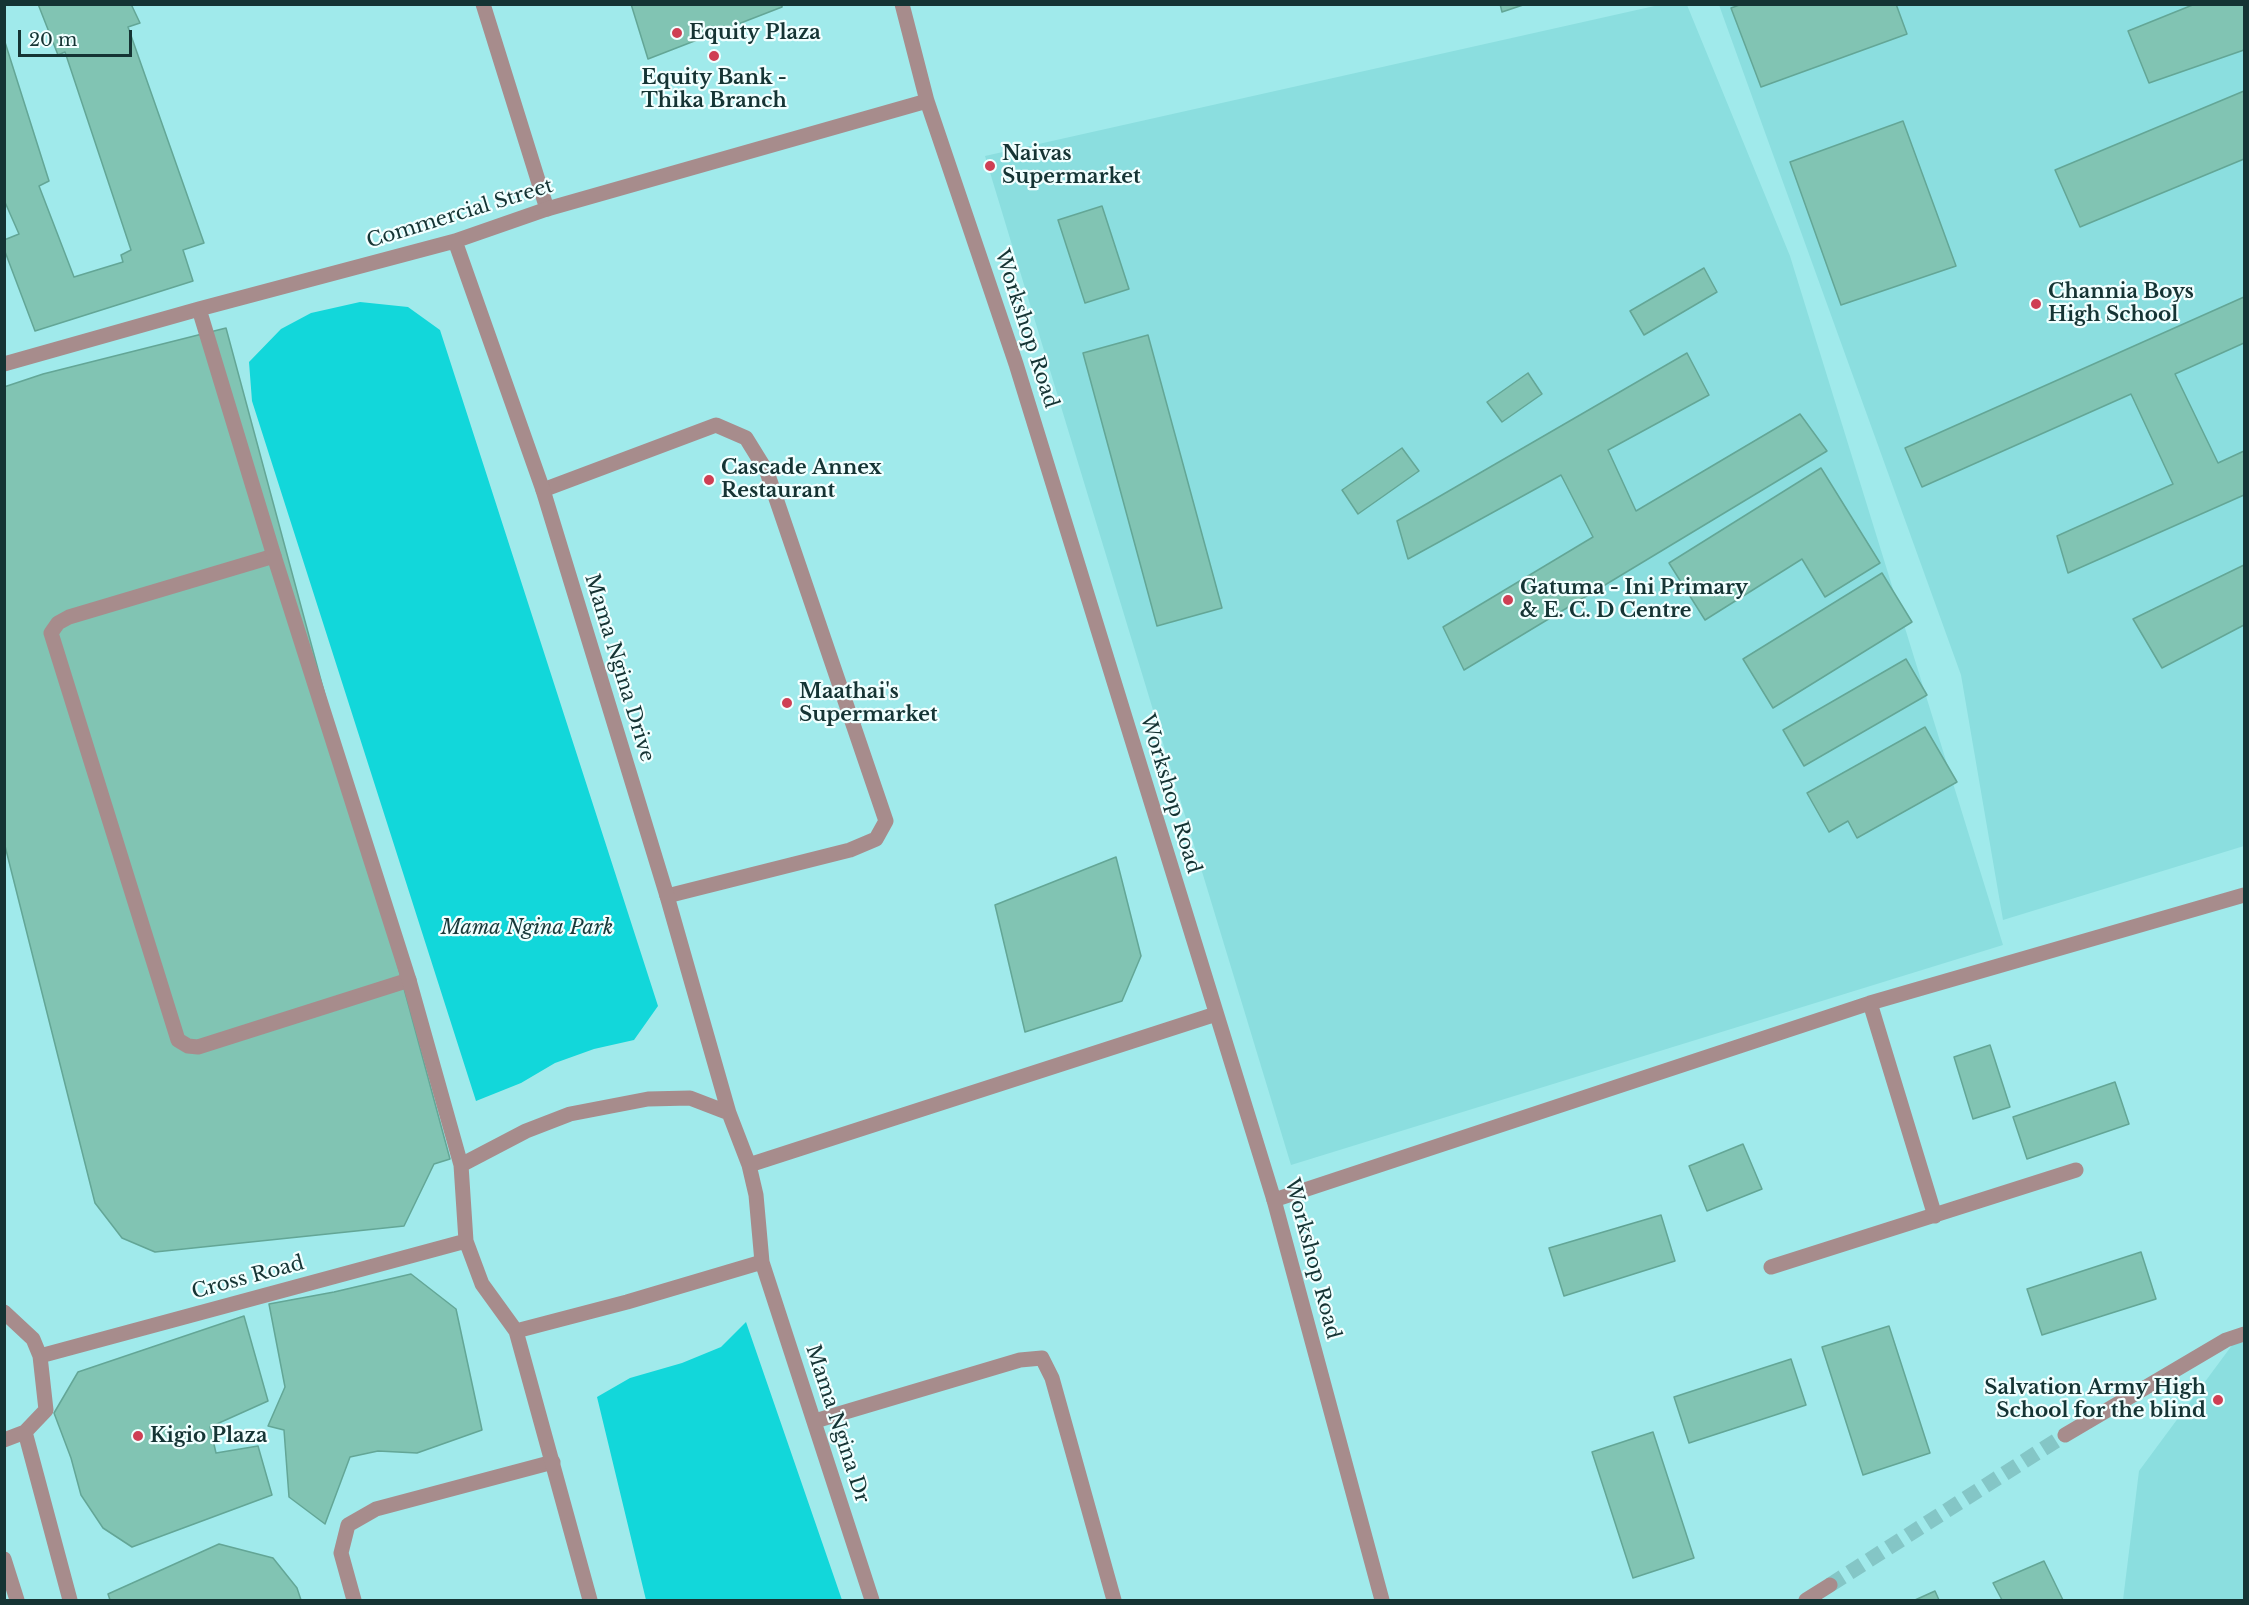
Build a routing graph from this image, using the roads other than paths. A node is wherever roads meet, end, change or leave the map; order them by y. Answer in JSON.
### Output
{"nodes":[{"id":1,"x":483,"y":4,"type":"edge"},
{"id":2,"x":902,"y":4,"type":"edge"},
{"id":3,"x":927,"y":101,"type":"junction"},
{"id":4,"x":548,"y":209,"type":"junction"},
{"id":5,"x":455,"y":241,"type":"junction"},
{"id":6,"x":199,"y":309,"type":"junction"},
{"id":7,"x":4,"y":364,"type":"edge"},
{"id":8,"x":543,"y":490,"type":"junction"},
{"id":9,"x":274,"y":556,"type":"junction"},
{"id":10,"x":2244,"y":895,"type":"edge"},
{"id":11,"x":667,"y":896,"type":"junction"},
{"id":12,"x":410,"y":980,"type":"junction"},
{"id":13,"x":1870,"y":1003,"type":"junction"},
{"id":14,"x":1216,"y":1014,"type":"junction"},
{"id":15,"x":729,"y":1113,"type":"junction"},
{"id":16,"x":461,"y":1165,"type":"junction"},
{"id":17,"x":749,"y":1166,"type":"junction"},
{"id":18,"x":2076,"y":1170,"type":"dead end"},
{"id":19,"x":1274,"y":1200,"type":"junction"},
{"id":20,"x":1935,"y":1216,"type":"junction"},
{"id":21,"x":466,"y":1241,"type":"junction"},
{"id":22,"x":762,"y":1262,"type":"junction"},
{"id":23,"x":1771,"y":1267,"type":"dead end"},
{"id":24,"x":4,"y":1312,"type":"edge"},
{"id":25,"x":516,"y":1332,"type":"junction"},
{"id":26,"x":2244,"y":1334,"type":"edge"},
{"id":27,"x":40,"y":1356,"type":"junction"},
{"id":28,"x":815,"y":1421,"type":"junction"},
{"id":29,"x":25,"y":1432,"type":"junction"},
{"id":30,"x":2065,"y":1435,"type":"tunnel mouth"},
{"id":31,"x":4,"y":1440,"type":"edge"},
{"id":32,"x":553,"y":1462,"type":"junction"},
{"id":33,"x":4,"y":1559,"type":"edge"},
{"id":34,"x":1830,"y":1585,"type":"tunnel mouth"},
{"id":35,"x":17,"y":1600,"type":"edge"},
{"id":36,"x":70,"y":1600,"type":"edge"},
{"id":37,"x":354,"y":1600,"type":"edge"},
{"id":38,"x":590,"y":1600,"type":"edge"},
{"id":39,"x":872,"y":1600,"type":"edge"},
{"id":40,"x":1114,"y":1600,"type":"edge"},
{"id":41,"x":1382,"y":1600,"type":"edge"},
{"id":42,"x":1806,"y":1600,"type":"edge"}],
"edges":[{"from":1,"to":4,"type":"street"},
{"from":2,"to":3,"type":"street","name":"Workshop Road"},
{"from":3,"to":4,"type":"street","name":"Commercial Street"},
{"from":3,"to":14,"type":"street","name":"Workshop Road"},
{"from":4,"to":5,"type":"street","name":"Commercial Street"},
{"from":5,"to":6,"type":"street","name":"Commercial Street"},
{"from":5,"to":8,"type":"street","name":"Mama Ngina Drive"},
{"from":6,"to":7,"type":"street","name":"Commercial Street"},
{"from":6,"to":9,"type":"street"},
{"from":8,"to":11,"type":"street","name":"Mama Ngina Drive"},
{"from":8,"to":11,"type":"street"},
{"from":9,"to":12,"type":"street"},
{"from":9,"to":12,"type":"street"},
{"from":10,"to":13,"type":"street"},
{"from":11,"to":15,"type":"street","name":"Mama Ngina Drive"},
{"from":12,"to":16,"type":"street"},
{"from":13,"to":19,"type":"street"},
{"from":13,"to":20,"type":"street"},
{"from":14,"to":17,"type":"street"},
{"from":14,"to":19,"type":"street","name":"Workshop Road"},
{"from":15,"to":16,"type":"street"},
{"from":15,"to":17,"type":"street","name":"Mama Ngina Drive"},
{"from":16,"to":21,"type":"street"},
{"from":17,"to":22,"type":"street","name":"Mama Ngina Dr"},
{"from":18,"to":20,"type":"street"},
{"from":19,"to":41,"type":"street","name":"Workshop Road"},
{"from":20,"to":23,"type":"street"},
{"from":21,"to":25,"type":"street"},
{"from":21,"to":27,"type":"street","name":"Cross Road"},
{"from":22,"to":25,"type":"street"},
{"from":22,"to":28,"type":"street","name":"Mama Ngina Dr"},
{"from":24,"to":27,"type":"street"},
{"from":25,"to":32,"type":"street"},
{"from":26,"to":30,"type":"street"},
{"from":27,"to":29,"type":"street"},
{"from":28,"to":39,"type":"street","name":"Mama Ngina Dr"},
{"from":28,"to":40,"type":"street"},
{"from":29,"to":31,"type":"street"},
{"from":29,"to":36,"type":"street"},
{"from":32,"to":37,"type":"street"},
{"from":32,"to":38,"type":"street"},
{"from":33,"to":35,"type":"street"},
{"from":34,"to":42,"type":"street"}]}
